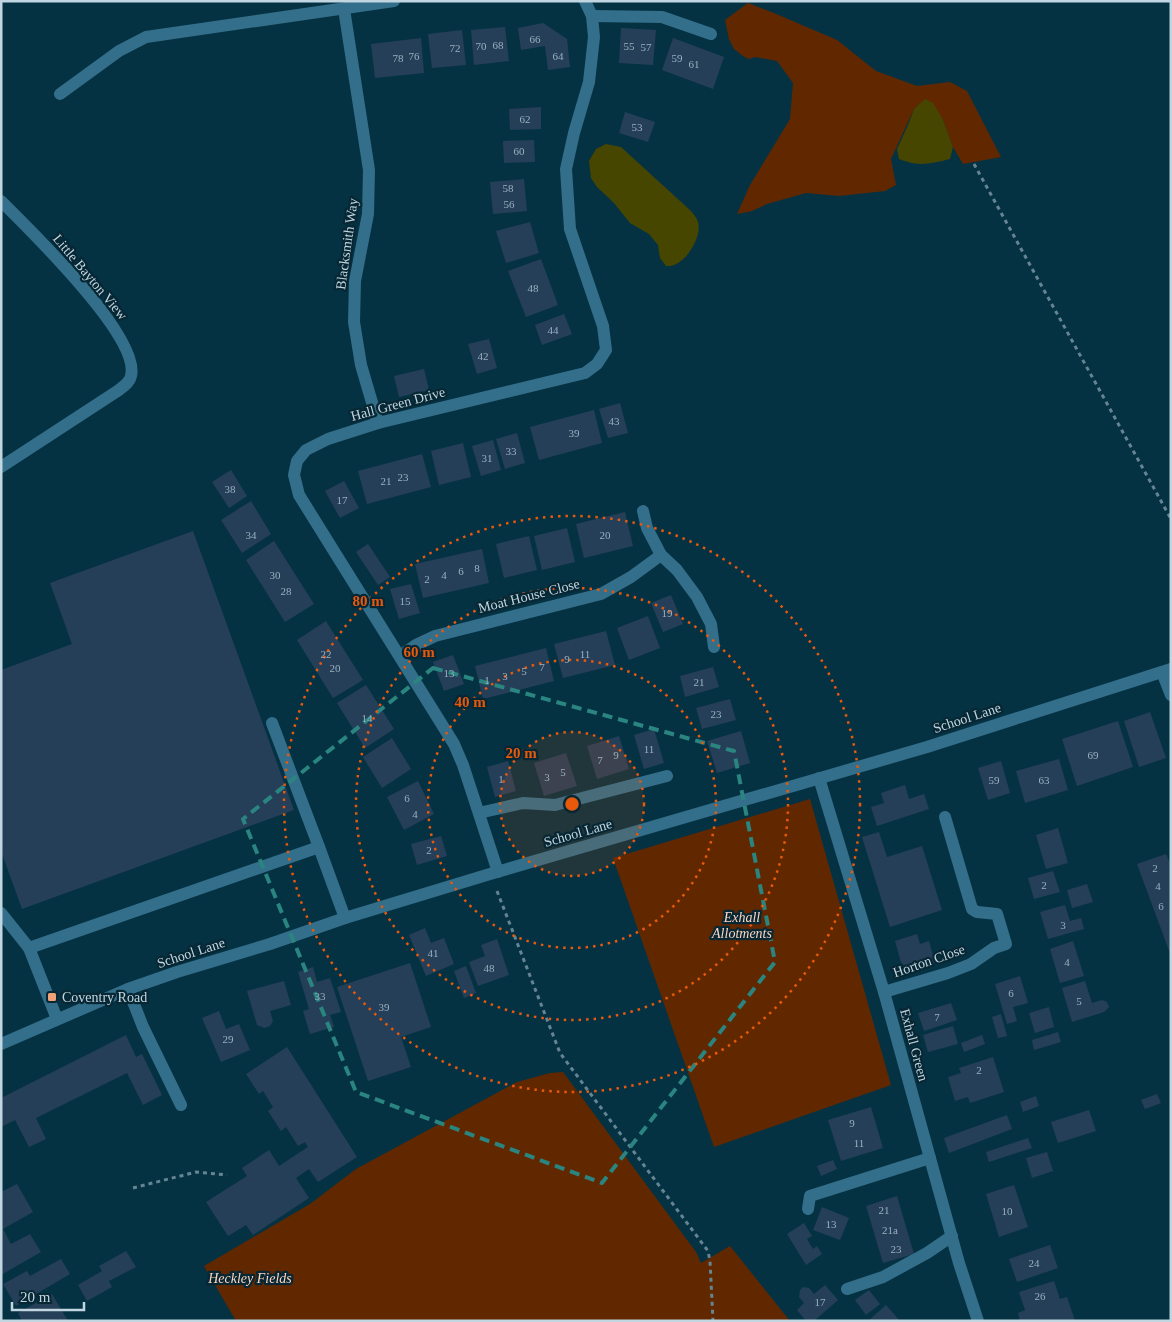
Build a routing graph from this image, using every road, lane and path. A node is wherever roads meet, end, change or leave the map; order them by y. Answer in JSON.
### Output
{"nodes":[{"id":1,"x":394,"y":1,"type":"edge"},
{"id":2,"x":585,"y":1,"type":"edge"},
{"id":3,"x":344,"y":9,"type":"junction"},
{"id":4,"x":592,"y":16,"type":"junction"},
{"id":5,"x":711,"y":34,"type":"dead end"},
{"id":6,"x":60,"y":94,"type":"dead end"},
{"id":7,"x":974,"y":164,"type":"dead end"},
{"id":8,"x":1,"y":201,"type":"edge"},
{"id":9,"x":378,"y":422,"type":"junction"},
{"id":10,"x":1,"y":467,"type":"edge"},
{"id":11,"x":643,"y":510,"type":"dead end"},
{"id":12,"x":1171,"y":519,"type":"edge"},
{"id":13,"x":661,"y":555,"type":"junction"},
{"id":14,"x":714,"y":647,"type":"dead end"},
{"id":15,"x":400,"y":656,"type":"junction"},
{"id":16,"x":1167,"y":670,"type":"edge"},
{"id":17,"x":1171,"y":695,"type":"edge"},
{"id":18,"x":272,"y":723,"type":"dead end"},
{"id":19,"x":667,"y":776,"type":"dead end"},
{"id":20,"x":819,"y":778,"type":"junction"},
{"id":21,"x":479,"y":813,"type":"junction"},
{"id":22,"x":945,"y":817,"type":"dead end"},
{"id":23,"x":320,"y":847,"type":"junction"},
{"id":24,"x":494,"y":873,"type":"junction"},
{"id":25,"x":1,"y":913,"type":"edge"},
{"id":26,"x":345,"y":918,"type":"junction"},
{"id":27,"x":29,"y":948,"type":"junction"},
{"id":28,"x":128,"y":990,"type":"junction"},
{"id":29,"x":884,"y":992,"type":"junction"},
{"id":30,"x":57,"y":1019,"type":"junction"},
{"id":31,"x":1,"y":1044,"type":"edge"},
{"id":32,"x":181,"y":1105,"type":"dead end"},
{"id":33,"x":930,"y":1158,"type":"junction"},
{"id":34,"x":227,"y":1175,"type":"dead end"},
{"id":35,"x":133,"y":1188,"type":"dead end"},
{"id":36,"x":808,"y":1209,"type":"dead end"},
{"id":37,"x":952,"y":1236,"type":"junction"},
{"id":38,"x":847,"y":1289,"type":"dead end"},
{"id":39,"x":713,"y":1321,"type":"edge"},
{"id":40,"x":978,"y":1321,"type":"edge"}],
"edges":[{"from":1,"to":3,"type":"street"},
{"from":2,"to":4,"type":"street","name":"Hall Green Drive"},
{"from":3,"to":6,"type":"street"},
{"from":3,"to":9,"type":"street","name":"Blacksmith Way"},
{"from":4,"to":5,"type":"street"},
{"from":4,"to":9,"type":"street","name":"Hall Green Drive"},
{"from":7,"to":12,"type":"path"},
{"from":8,"to":10,"type":"street","name":"Little Bayton View"},
{"from":9,"to":15,"type":"street","name":"Hall Green Drive"},
{"from":11,"to":13,"type":"street"},
{"from":13,"to":14,"type":"street"},
{"from":13,"to":15,"type":"street","name":"Moat House Close"},
{"from":15,"to":21,"type":"street","name":"Hall Green Drive"},
{"from":16,"to":17,"type":"street"},
{"from":16,"to":20,"type":"street","name":"School Lane"},
{"from":18,"to":23,"type":"street"},
{"from":19,"to":21,"type":"street"},
{"from":20,"to":24,"type":"street","name":"School Lane"},
{"from":20,"to":29,"type":"street","name":"Exhall Green"},
{"from":21,"to":24,"type":"street","name":"Hall Green Drive"},
{"from":22,"to":29,"type":"street","name":"Horton Close"},
{"from":23,"to":26,"type":"street"},
{"from":23,"to":27,"type":"street"},
{"from":24,"to":26,"type":"street","name":"School Lane"},
{"from":24,"to":39,"type":"path"},
{"from":25,"to":27,"type":"street"},
{"from":26,"to":28,"type":"street","name":"School Lane"},
{"from":27,"to":30,"type":"street"},
{"from":28,"to":30,"type":"street","name":"School Lane"},
{"from":28,"to":32,"type":"street"},
{"from":29,"to":33,"type":"street","name":"Exhall Green"},
{"from":30,"to":31,"type":"street","name":"School Lane"},
{"from":33,"to":36,"type":"street"},
{"from":33,"to":37,"type":"street","name":"Exhall Green"},
{"from":34,"to":35,"type":"path"},
{"from":37,"to":38,"type":"street"},
{"from":37,"to":40,"type":"street","name":"Exhall Green"}]}
